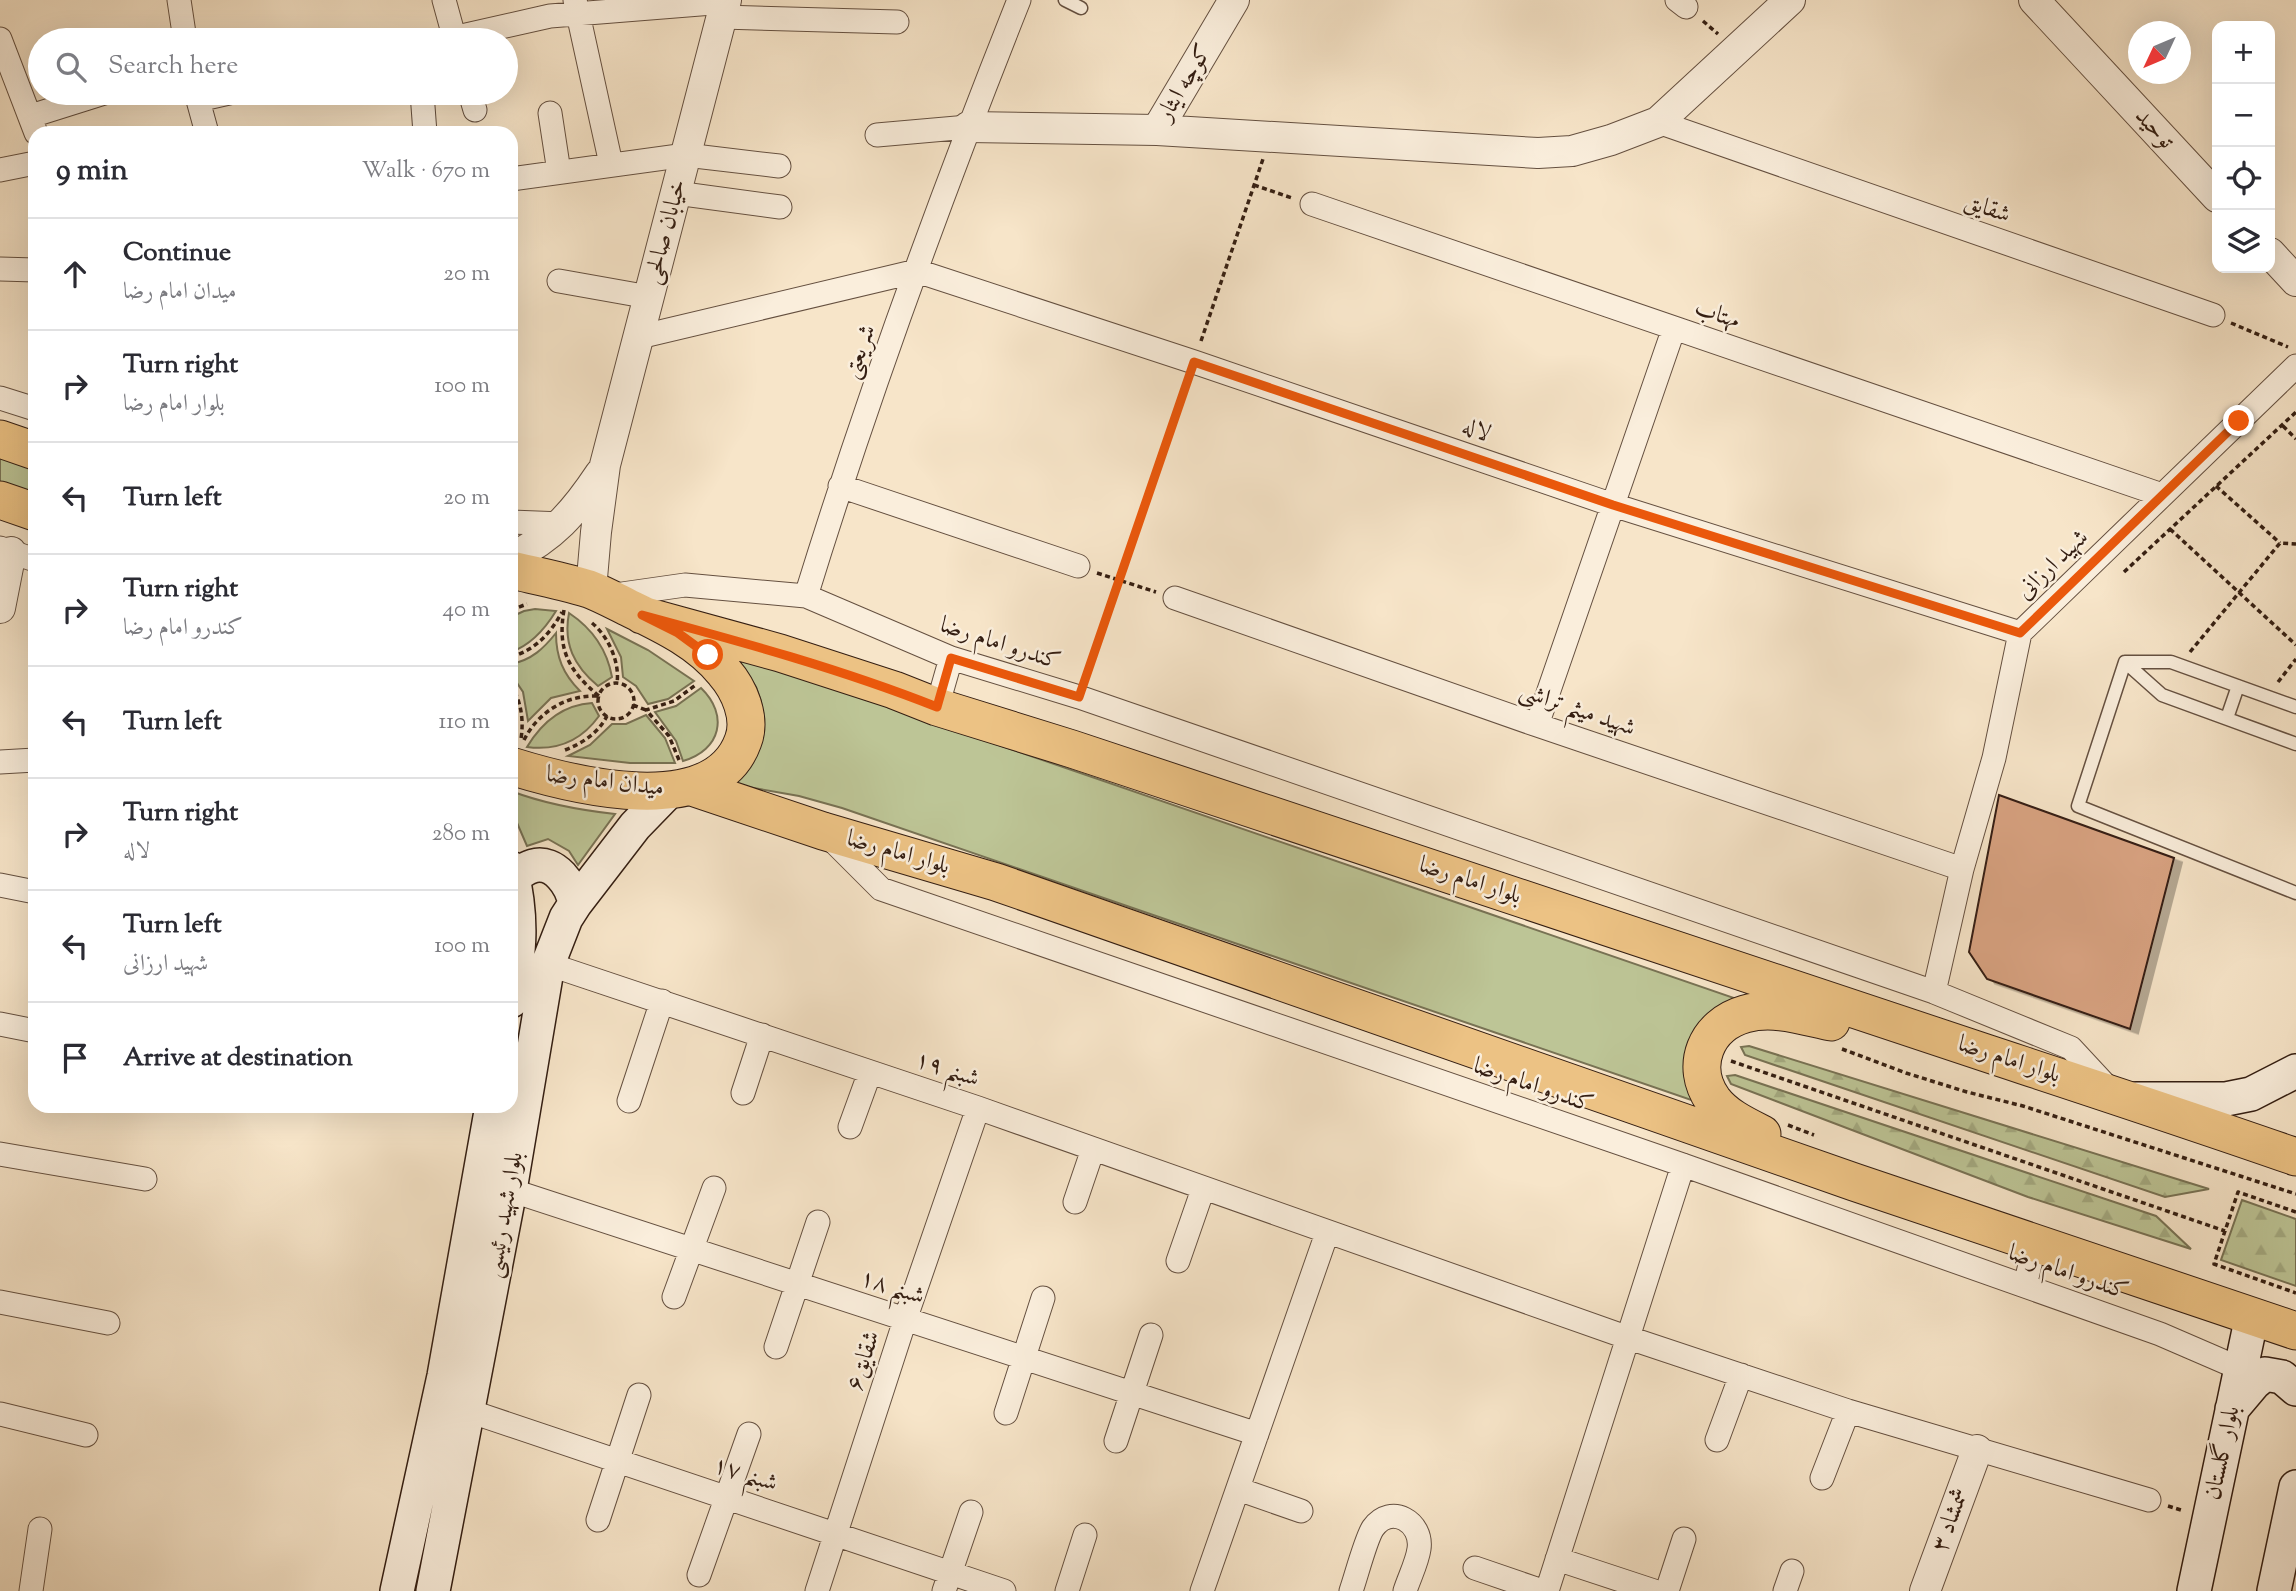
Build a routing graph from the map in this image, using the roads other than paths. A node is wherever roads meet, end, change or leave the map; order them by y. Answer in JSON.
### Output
{"nodes":[{"id":1,"x":179,"y":0,"type":"edge"},
{"id":2,"x":444,"y":0,"type":"edge"},
{"id":3,"x":1020,"y":0,"type":"edge"},
{"id":4,"x":1065,"y":0,"type":"edge"},
{"id":5,"x":1234,"y":0,"type":"edge"},
{"id":6,"x":1790,"y":0,"type":"edge"},
{"id":7,"x":2034,"y":0,"type":"edge"},
{"id":8,"x":724,"y":6,"type":"edge"},
{"id":9,"x":577,"y":7,"type":"edge"},
{"id":10,"x":1081,"y":8,"type":"dead end"},
{"id":11,"x":897,"y":22,"type":"dead end"},
{"id":12,"x":183,"y":28,"type":"edge"},
{"id":13,"x":449,"y":28,"type":"edge"},
{"id":14,"x":498,"y":28,"type":"edge"},
{"id":15,"x":0,"y":42,"type":"edge"},
{"id":16,"x":78,"y":105,"type":"edge"},
{"id":17,"x":199,"y":105,"type":"edge"},
{"id":18,"x":423,"y":105,"type":"edge"},
{"id":19,"x":550,"y":113,"type":"dead end"},
{"id":20,"x":1658,"y":122,"type":"junction"},
{"id":21,"x":34,"y":125,"type":"edge"},
{"id":22,"x":204,"y":126,"type":"edge"},
{"id":23,"x":424,"y":126,"type":"edge"},
{"id":24,"x":968,"y":127,"type":"junction"},
{"id":25,"x":1157,"y":130,"type":"junction"},
{"id":26,"x":877,"y":135,"type":"dead end"},
{"id":27,"x":686,"y":155,"type":"junction"},
{"id":28,"x":28,"y":164,"type":"edge"},
{"id":29,"x":611,"y":164,"type":"junction"},
{"id":30,"x":779,"y":166,"type":"dead end"},
{"id":31,"x":0,"y":170,"type":"edge"},
{"id":32,"x":559,"y":172,"type":"junction"},
{"id":33,"x":518,"y":178,"type":"edge"},
{"id":34,"x":2212,"y":192,"type":"edge"},
{"id":35,"x":676,"y":193,"type":"junction"},
{"id":36,"x":1312,"y":204,"type":"road end"},
{"id":37,"x":780,"y":207,"type":"dead end"},
{"id":38,"x":2275,"y":258,"type":"edge"},
{"id":39,"x":0,"y":270,"type":"edge"},
{"id":40,"x":28,"y":270,"type":"edge"},
{"id":41,"x":917,"y":271,"type":"junction"},
{"id":42,"x":559,"y":281,"type":"dead end"},
{"id":43,"x":2296,"y":281,"type":"edge"},
{"id":44,"x":649,"y":297,"type":"junction"},
{"id":45,"x":2213,"y":315,"type":"road end"},
{"id":46,"x":1674,"y":328,"type":"junction"},
{"id":47,"x":639,"y":337,"type":"junction"},
{"id":48,"x":2296,"y":366,"type":"edge"},
{"id":49,"x":0,"y":398,"type":"edge"},
{"id":50,"x":28,"y":407,"type":"edge"},
{"id":51,"x":0,"y":439,"type":"edge"},
{"id":52,"x":28,"y":449,"type":"edge"},
{"id":53,"x":605,"y":465,"type":"junction"},
{"id":54,"x":840,"y":486,"type":"junction"},
{"id":55,"x":2162,"y":495,"type":"junction"},
{"id":56,"x":0,"y":500,"type":"edge"},
{"id":57,"x":1613,"y":505,"type":"junction"},
{"id":58,"x":28,"y":510,"type":"edge"},
{"id":59,"x":518,"y":522,"type":"edge"},
{"id":60,"x":563,"y":524,"type":"junction"},
{"id":61,"x":15,"y":553,"type":"edge"},
{"id":62,"x":518,"y":554,"type":"edge"},
{"id":63,"x":1078,"y":566,"type":"dead end"},
{"id":64,"x":518,"y":574,"type":"edge"},
{"id":65,"x":806,"y":596,"type":"junction"},
{"id":66,"x":1175,"y":598,"type":"road end"},
{"id":67,"x":0,"y":608,"type":"edge"},
{"id":68,"x":587,"y":609,"type":"junction"},
{"id":69,"x":642,"y":615,"type":"junction"},
{"id":70,"x":2020,"y":633,"type":"junction"},
{"id":71,"x":951,"y":658,"type":"junction"},
{"id":72,"x":2125,"y":662,"type":"junction"},
{"id":73,"x":2238,"y":686,"type":"junction"},
{"id":74,"x":937,"y":707,"type":"junction"},
{"id":75,"x":2296,"y":707,"type":"edge"},
{"id":76,"x":2227,"y":718,"type":"junction"},
{"id":77,"x":1537,"y":725,"type":"junction"},
{"id":78,"x":2296,"y":744,"type":"edge"},
{"id":79,"x":28,"y":760,"type":"edge"},
{"id":80,"x":0,"y":762,"type":"edge"},
{"id":81,"x":518,"y":768,"type":"edge"},
{"id":82,"x":680,"y":781,"type":"junction"},
{"id":83,"x":823,"y":831,"type":"junction"},
{"id":84,"x":1962,"y":869,"type":"junction"},
{"id":85,"x":518,"y":871,"type":"edge"},
{"id":86,"x":0,"y":886,"type":"edge"},
{"id":87,"x":28,"y":891,"type":"edge"},
{"id":88,"x":2296,"y":892,"type":"edge"},
{"id":89,"x":575,"y":904,"type":"junction"},
{"id":90,"x":518,"y":906,"type":"edge"},
{"id":91,"x":518,"y":953,"type":"edge"},
{"id":92,"x":548,"y":964,"type":"junction"},
{"id":93,"x":1934,"y":992,"type":"junction"},
{"id":94,"x":662,"y":1001,"type":"junction"},
{"id":95,"x":0,"y":1024,"type":"edge"},
{"id":96,"x":28,"y":1030,"type":"edge"},
{"id":97,"x":762,"y":1035,"type":"junction"},
{"id":98,"x":2000,"y":1058,"type":"junction"},
{"id":99,"x":2296,"y":1071,"type":"edge"},
{"id":100,"x":870,"y":1072,"type":"junction"},
{"id":101,"x":743,"y":1093,"type":"dead end"},
{"id":102,"x":2122,"y":1096,"type":"junction"},
{"id":103,"x":629,"y":1101,"type":"dead end"},
{"id":104,"x":978,"y":1108,"type":"junction"},
{"id":105,"x":491,"y":1113,"type":"edge"},
{"id":106,"x":850,"y":1128,"type":"dead end"},
{"id":107,"x":1093,"y":1150,"type":"junction"},
{"id":108,"x":0,"y":1154,"type":"edge"},
{"id":109,"x":2296,"y":1157,"type":"edge"},
{"id":110,"x":1682,"y":1165,"type":"junction"},
{"id":111,"x":145,"y":1179,"type":"dead end"},
{"id":112,"x":1854,"y":1182,"type":"junction"},
{"id":113,"x":714,"y":1188,"type":"dead end"},
{"id":114,"x":1203,"y":1189,"type":"junction"},
{"id":115,"x":510,"y":1190,"type":"junction"},
{"id":116,"x":1075,"y":1202,"type":"dead end"},
{"id":117,"x":818,"y":1222,"type":"dead end"},
{"id":118,"x":1327,"y":1233,"type":"junction"},
{"id":119,"x":2035,"y":1242,"type":"junction"},
{"id":120,"x":692,"y":1249,"type":"junction"},
{"id":121,"x":1178,"y":1261,"type":"dead end"},
{"id":122,"x":798,"y":1284,"type":"junction"},
{"id":123,"x":2025,"y":1286,"type":"junction"},
{"id":124,"x":674,"y":1297,"type":"dead end"},
{"id":125,"x":1042,"y":1298,"type":"dead end"},
{"id":126,"x":0,"y":1302,"type":"edge"},
{"id":127,"x":2252,"y":1316,"type":"junction"},
{"id":128,"x":905,"y":1320,"type":"junction"},
{"id":129,"x":108,"y":1324,"type":"dead end"},
{"id":130,"x":2296,"y":1331,"type":"edge"},
{"id":131,"x":1151,"y":1335,"type":"dead end"},
{"id":132,"x":1626,"y":1337,"type":"junction"},
{"id":133,"x":776,"y":1347,"type":"dead end"},
{"id":134,"x":1024,"y":1359,"type":"junction"},
{"id":135,"x":2241,"y":1369,"type":"junction"},
{"id":136,"x":1741,"y":1375,"type":"junction"},
{"id":137,"x":2296,"y":1389,"type":"edge"},
{"id":138,"x":1133,"y":1394,"type":"junction"},
{"id":139,"x":639,"y":1395,"type":"dead end"},
{"id":140,"x":2232,"y":1409,"type":"junction"},
{"id":141,"x":1848,"y":1410,"type":"junction"},
{"id":142,"x":468,"y":1411,"type":"junction"},
{"id":143,"x":1006,"y":1413,"type":"dead end"},
{"id":144,"x":0,"y":1415,"type":"edge"},
{"id":145,"x":86,"y":1434,"type":"dead end"},
{"id":146,"x":749,"y":1434,"type":"dead end"},
{"id":147,"x":1257,"y":1434,"type":"junction"},
{"id":148,"x":1717,"y":1440,"type":"dead end"},
{"id":149,"x":1116,"y":1441,"type":"dead end"},
{"id":150,"x":1978,"y":1450,"type":"junction"},
{"id":151,"x":617,"y":1460,"type":"junction"},
{"id":152,"x":1822,"y":1478,"type":"dead end"},
{"id":153,"x":2296,"y":1487,"type":"edge"},
{"id":154,"x":1238,"y":1489,"type":"junction"},
{"id":155,"x":726,"y":1497,"type":"junction"},
{"id":156,"x":2149,"y":1500,"type":"road end"},
{"id":157,"x":1301,"y":1511,"type":"dead end"},
{"id":158,"x":971,"y":1512,"type":"dead end"},
{"id":159,"x":598,"y":1520,"type":"dead end"},
{"id":160,"x":40,"y":1529,"type":"dead end"},
{"id":161,"x":837,"y":1533,"type":"junction"},
{"id":162,"x":1085,"y":1535,"type":"dead end"},
{"id":163,"x":1684,"y":1539,"type":"dead end"},
{"id":164,"x":2289,"y":1554,"type":"edge"},
{"id":165,"x":1557,"y":1559,"type":"junction"},
{"id":166,"x":1475,"y":1567,"type":"dead end"},
{"id":167,"x":699,"y":1575,"type":"dead end"},
{"id":168,"x":947,"y":1582,"type":"edge"},
{"id":169,"x":31,"y":1591,"type":"edge"},
{"id":170,"x":397,"y":1591,"type":"edge"},
{"id":171,"x":433,"y":1591,"type":"edge"},
{"id":172,"x":817,"y":1591,"type":"edge"},
{"id":173,"x":1004,"y":1591,"type":"edge"},
{"id":174,"x":1068,"y":1591,"type":"edge"},
{"id":175,"x":1202,"y":1591,"type":"edge"},
{"id":176,"x":1351,"y":1591,"type":"edge"},
{"id":177,"x":1405,"y":1591,"type":"edge"},
{"id":178,"x":1544,"y":1591,"type":"edge"},
{"id":179,"x":1654,"y":1591,"type":"edge"},
{"id":180,"x":1667,"y":1591,"type":"edge"},
{"id":181,"x":1925,"y":1591,"type":"edge"},
{"id":182,"x":2194,"y":1591,"type":"edge"},
{"id":183,"x":2274,"y":1591,"type":"edge"}],
"edges":[{"from":1,"to":12,"type":"street"},
{"from":2,"to":13,"type":"street"},
{"from":3,"to":24,"type":"street","name":"شریعتی"},
{"from":4,"to":10,"type":"lane"},
{"from":5,"to":25,"type":"street","name":"کوچه ایثار"},
{"from":6,"to":20,"type":"street"},
{"from":7,"to":34,"type":"street","name":"توحید"},
{"from":8,"to":9,"type":"street"},
{"from":8,"to":11,"type":"street"},
{"from":8,"to":27,"type":"street","name":"خیابان صالحی"},
{"from":9,"to":14,"type":"street"},
{"from":9,"to":29,"type":"street"},
{"from":15,"to":21,"type":"street"},
{"from":16,"to":21,"type":"street"},
{"from":17,"to":22,"type":"street"},
{"from":18,"to":23,"type":"street"},
{"from":19,"to":32,"type":"street"},
{"from":20,"to":25,"type":"street"},
{"from":20,"to":45,"type":"street","name":"شقایق"},
{"from":24,"to":25,"type":"street"},
{"from":24,"to":26,"type":"street"},
{"from":24,"to":41,"type":"street","name":"شریعتی"},
{"from":27,"to":29,"type":"street"},
{"from":27,"to":30,"type":"street"},
{"from":27,"to":35,"type":"street","name":"خیابان صالحی"},
{"from":28,"to":31,"type":"street"},
{"from":29,"to":32,"type":"street"},
{"from":32,"to":33,"type":"street"},
{"from":35,"to":37,"type":"street"},
{"from":35,"to":44,"type":"street","name":"خیابان صالحی"},
{"from":36,"to":46,"type":"street","name":"مهتاب"},
{"from":38,"to":43,"type":"street"},
{"from":39,"to":40,"type":"street"},
{"from":41,"to":47,"type":"street"},
{"from":41,"to":54,"type":"street","name":"شریعتی"},
{"from":41,"to":57,"type":"street","name":"لاله"},
{"from":42,"to":44,"type":"street"},
{"from":44,"to":47,"type":"street","name":"خیابان صالحی"},
{"from":46,"to":55,"type":"street","name":"مهتاب"},
{"from":46,"to":57,"type":"street"},
{"from":47,"to":53,"type":"street","name":"خیابان صالحی"},
{"from":48,"to":55,"type":"street","name":"شهید ارزانی"},
{"from":49,"to":50,"type":"street"},
{"from":51,"to":52,"type":"main road"},
{"from":53,"to":60,"type":"street"},
{"from":53,"to":68,"type":"street"},
{"from":54,"to":63,"type":"street"},
{"from":54,"to":65,"type":"street","name":"شریعتی"},
{"from":55,"to":70,"type":"street","name":"شهید ارزانی"},
{"from":56,"to":58,"type":"main road"},
{"from":57,"to":70,"type":"street","name":"لاله"},
{"from":57,"to":77,"type":"street"},
{"from":59,"to":60,"type":"street"},
{"from":60,"to":62,"type":"street"},
{"from":61,"to":67,"type":"street"},
{"from":64,"to":68,"type":"main road","name":"میدان امام رضا"},
{"from":65,"to":68,"type":"street","name":"کندرو امام رضا"},
{"from":65,"to":71,"type":"street","name":"کندرو امام رضا"},
{"from":66,"to":77,"type":"street","name":"شهید میثم تراشی"},
{"from":68,"to":69,"type":"main road","name":"میدان امام رضا"},
{"from":69,"to":74,"type":"main road","name":"بلوار امام رضا"},
{"from":69,"to":82,"type":"main road","name":"میدان امام رضا"},
{"from":70,"to":84,"type":"street","name":"شهید ارزانی"},
{"from":71,"to":74,"type":"street"},
{"from":71,"to":93,"type":"street","name":"کندرو امام رضا"},
{"from":72,"to":73,"type":"lane"},
{"from":72,"to":76,"type":"lane"},
{"from":72,"to":88,"type":"lane"},
{"from":73,"to":75,"type":"lane"},
{"from":73,"to":76,"type":"lane"},
{"from":74,"to":98,"type":"main road","name":"بلوار امام رضا"},
{"from":76,"to":78,"type":"lane"},
{"from":77,"to":84,"type":"street","name":"شهید میثم تراشی"},
{"from":79,"to":80,"type":"street"},
{"from":81,"to":82,"type":"main road","name":"میدان امام رضا"},
{"from":82,"to":83,"type":"main road","name":"بلوار امام رضا"},
{"from":82,"to":89,"type":"main road","name":"بلوار شهید رئیسی"},
{"from":83,"to":110,"type":"street","name":"کندرو امام رضا"},
{"from":83,"to":112,"type":"main road","name":"بلوار امام رضا"},
{"from":84,"to":93,"type":"street","name":"شهید ارزانی"},
{"from":85,"to":89,"type":"main road"},
{"from":86,"to":87,"type":"street"},
{"from":89,"to":92,"type":"main road","name":"بلوار شهید رئیسی"},
{"from":90,"to":91,"type":"main road"},
{"from":92,"to":94,"type":"street","name":"شبنم ۱۹"},
{"from":92,"to":115,"type":"main road","name":"بلوار شهید رئیسی"},
{"from":93,"to":102,"type":"street","name":"کندرو امام رضا"},
{"from":94,"to":97,"type":"street","name":"شبنم ۱۹"},
{"from":94,"to":103,"type":"street"},
{"from":95,"to":96,"type":"street"},
{"from":97,"to":100,"type":"street","name":"شبنم ۱۹"},
{"from":97,"to":101,"type":"street"},
{"from":98,"to":102,"type":"main road","name":"بلوار امام رضا"},
{"from":98,"to":112,"type":"main road"},
{"from":99,"to":102,"type":"main road"},
{"from":100,"to":104,"type":"street","name":"شبنم ۱۹"},
{"from":100,"to":106,"type":"street"},
{"from":102,"to":109,"type":"main road","name":"بلوار امام رضا"},
{"from":104,"to":107,"type":"street","name":"شبنم ۱۹"},
{"from":104,"to":128,"type":"street","name":"شقایق۶"},
{"from":105,"to":170,"type":"main road","name":"بلوار شهید رئیسی"},
{"from":107,"to":114,"type":"street","name":"شبنم ۱۹"},
{"from":107,"to":116,"type":"street"},
{"from":108,"to":111,"type":"street"},
{"from":110,"to":123,"type":"street","name":"کندرو امام رضا"},
{"from":110,"to":132,"type":"street"},
{"from":112,"to":119,"type":"main road","name":"بلوار امام رضا"},
{"from":113,"to":120,"type":"street"},
{"from":114,"to":118,"type":"street","name":"شبنم ۱۹"},
{"from":114,"to":121,"type":"street"},
{"from":115,"to":120,"type":"street","name":"شبنم ۱۸"},
{"from":115,"to":142,"type":"main road","name":"بلوار شهید رئیسی"},
{"from":117,"to":122,"type":"street"},
{"from":118,"to":132,"type":"street","name":"شبنم ۱۹"},
{"from":118,"to":147,"type":"street"},
{"from":119,"to":123,"type":"street"},
{"from":119,"to":127,"type":"main road","name":"بلوار امام رضا"},
{"from":120,"to":122,"type":"street","name":"شبنم ۱۸"},
{"from":120,"to":124,"type":"street"},
{"from":122,"to":128,"type":"street","name":"شبنم ۱۸"},
{"from":122,"to":133,"type":"street"},
{"from":123,"to":135,"type":"street","name":"کندرو امام رضا"},
{"from":125,"to":134,"type":"street"},
{"from":126,"to":129,"type":"street"},
{"from":127,"to":130,"type":"main road","name":"بلوار امام رضا"},
{"from":127,"to":135,"type":"main road","name":"بلوار گلستان"},
{"from":128,"to":134,"type":"street","name":"شبنم ۱۸"},
{"from":128,"to":161,"type":"street","name":"شقایق۶"},
{"from":131,"to":138,"type":"street"},
{"from":132,"to":136,"type":"street","name":"شبنم ۱۹"},
{"from":132,"to":165,"type":"street"},
{"from":134,"to":138,"type":"street","name":"شبنم ۱۸"},
{"from":134,"to":143,"type":"street"},
{"from":135,"to":140,"type":"main road","name":"بلوار گلستان"},
{"from":136,"to":141,"type":"street","name":"شبنم ۱۹"},
{"from":136,"to":148,"type":"street"},
{"from":137,"to":140,"type":"main road"},
{"from":138,"to":147,"type":"street","name":"شبنم ۱۸"},
{"from":138,"to":149,"type":"street"},
{"from":139,"to":151,"type":"street"},
{"from":140,"to":182,"type":"main road","name":"بلوار گلستان"},
{"from":141,"to":150,"type":"street","name":"شبنم ۱۹"},
{"from":141,"to":152,"type":"street"},
{"from":142,"to":151,"type":"street","name":"شبنم ۱۷"},
{"from":142,"to":171,"type":"main road","name":"بلوار شهید رئیسی"},
{"from":144,"to":145,"type":"street"},
{"from":146,"to":155,"type":"street"},
{"from":147,"to":154,"type":"street"},
{"from":150,"to":156,"type":"street","name":"شبنم ۱۹"},
{"from":150,"to":181,"type":"street","name":"شمشاد ۳"},
{"from":151,"to":155,"type":"street","name":"شبنم ۱۷"},
{"from":151,"to":159,"type":"street"},
{"from":153,"to":164,"type":"main road"},
{"from":154,"to":157,"type":"street"},
{"from":154,"to":175,"type":"street"},
{"from":155,"to":161,"type":"street","name":"شبنم ۱۷"},
{"from":155,"to":167,"type":"street"},
{"from":158,"to":168,"type":"street"},
{"from":160,"to":169,"type":"street"},
{"from":161,"to":168,"type":"street","name":"شبنم ۱۷"},
{"from":161,"to":172,"type":"street","name":"شقایق۶"},
{"from":162,"to":174,"type":"street"},
{"from":163,"to":180,"type":"street"},
{"from":164,"to":183,"type":"main road"},
{"from":165,"to":178,"type":"street"},
{"from":165,"to":179,"type":"street"},
{"from":166,"to":178,"type":"street"},
{"from":168,"to":173,"type":"street","name":"شبنم ۱۷"},
{"from":176,"to":177,"type":"street"}]}
